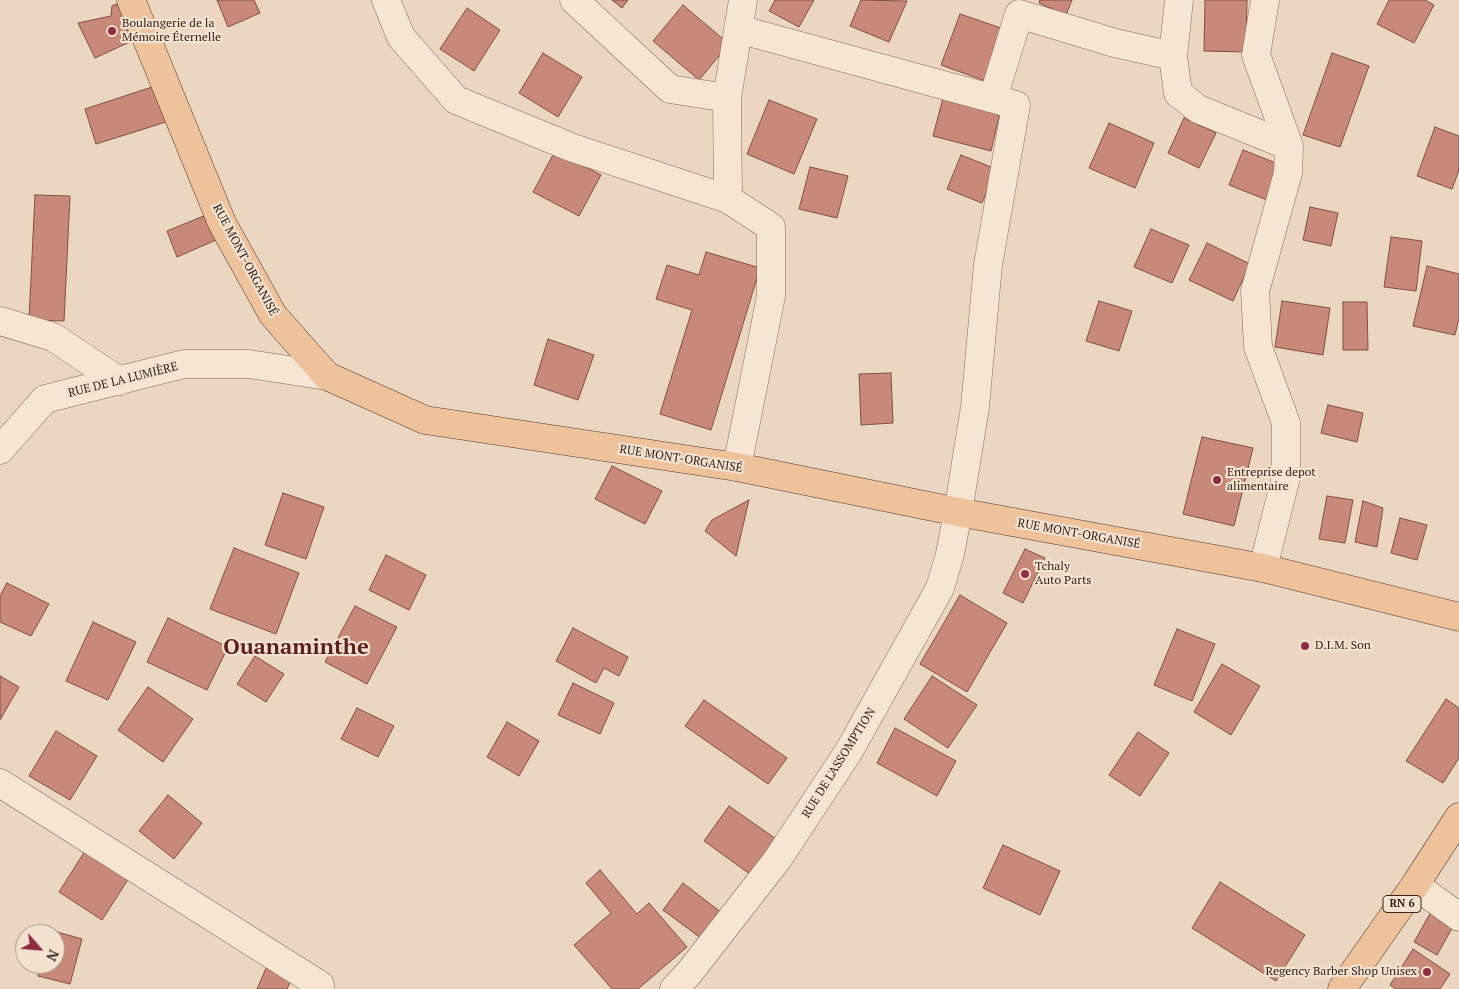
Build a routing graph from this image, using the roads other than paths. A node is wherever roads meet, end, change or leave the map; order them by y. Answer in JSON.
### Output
{"nodes":[{"id":1,"x":131,"y":0,"type":"edge"},
{"id":2,"x":386,"y":0,"type":"edge"},
{"id":3,"x":574,"y":0,"type":"edge"},
{"id":4,"x":743,"y":0,"type":"edge"},
{"id":5,"x":1178,"y":0,"type":"edge"},
{"id":6,"x":1265,"y":0,"type":"edge"},
{"id":7,"x":738,"y":29,"type":"junction"},
{"id":8,"x":1173,"y":56,"type":"junction"},
{"id":9,"x":727,"y":98,"type":"junction"},
{"id":10,"x":1005,"y":102,"type":"junction"},
{"id":11,"x":1289,"y":146,"type":"junction"},
{"id":12,"x":728,"y":198,"type":"junction"},
{"id":13,"x":0,"y":321,"type":"edge"},
{"id":14,"x":328,"y":376,"type":"junction"},
{"id":15,"x":119,"y":381,"type":"junction"},
{"id":16,"x":0,"y":450,"type":"edge"},
{"id":17,"x":737,"y":467,"type":"junction"},
{"id":18,"x":958,"y":512,"type":"junction"},
{"id":19,"x":1263,"y":568,"type":"junction"},
{"id":20,"x":1459,"y":617,"type":"edge"},
{"id":21,"x":0,"y":782,"type":"edge"},
{"id":22,"x":1459,"y":817,"type":"edge"},
{"id":23,"x":1415,"y":885,"type":"junction"},
{"id":24,"x":1459,"y":917,"type":"edge"},
{"id":25,"x":320,"y":985,"type":"dead end"},
{"id":26,"x":674,"y":989,"type":"edge"},
{"id":27,"x":1342,"y":989,"type":"edge"}],
"edges":[{"from":1,"to":14,"type":"main road","name":"RUE MONT-ORGANISÉ"},
{"from":2,"to":12,"type":"street"},
{"from":3,"to":9,"type":"street"},
{"from":4,"to":7,"type":"street"},
{"from":5,"to":8,"type":"street"},
{"from":6,"to":11,"type":"street"},
{"from":7,"to":9,"type":"street"},
{"from":7,"to":10,"type":"street"},
{"from":8,"to":10,"type":"street","name":"RUE DE L'ASSOMPTION"},
{"from":8,"to":11,"type":"street"},
{"from":9,"to":12,"type":"street"},
{"from":10,"to":18,"type":"street","name":"RUE DE L'ASSOMPTION"},
{"from":11,"to":19,"type":"street"},
{"from":12,"to":17,"type":"street"},
{"from":13,"to":15,"type":"street"},
{"from":14,"to":15,"type":"street","name":"RUE DE LA LUMIÈRE"},
{"from":14,"to":17,"type":"main road","name":"RUE MONT-ORGANISÉ"},
{"from":15,"to":16,"type":"street","name":"RUE DE LA LUMIÈRE"},
{"from":17,"to":18,"type":"main road","name":"RUE MONT-ORGANISÉ"},
{"from":18,"to":19,"type":"main road","name":"RUE MONT-ORGANISÉ"},
{"from":18,"to":26,"type":"street","name":"RUE DE L'ASSOMPTION"},
{"from":19,"to":20,"type":"main road","name":"RUE MONT-ORGANISÉ"},
{"from":21,"to":25,"type":"street"},
{"from":22,"to":23,"type":"main road","number":"RN 6"},
{"from":23,"to":24,"type":"street"},
{"from":23,"to":27,"type":"main road","number":"RN 6"}]}
